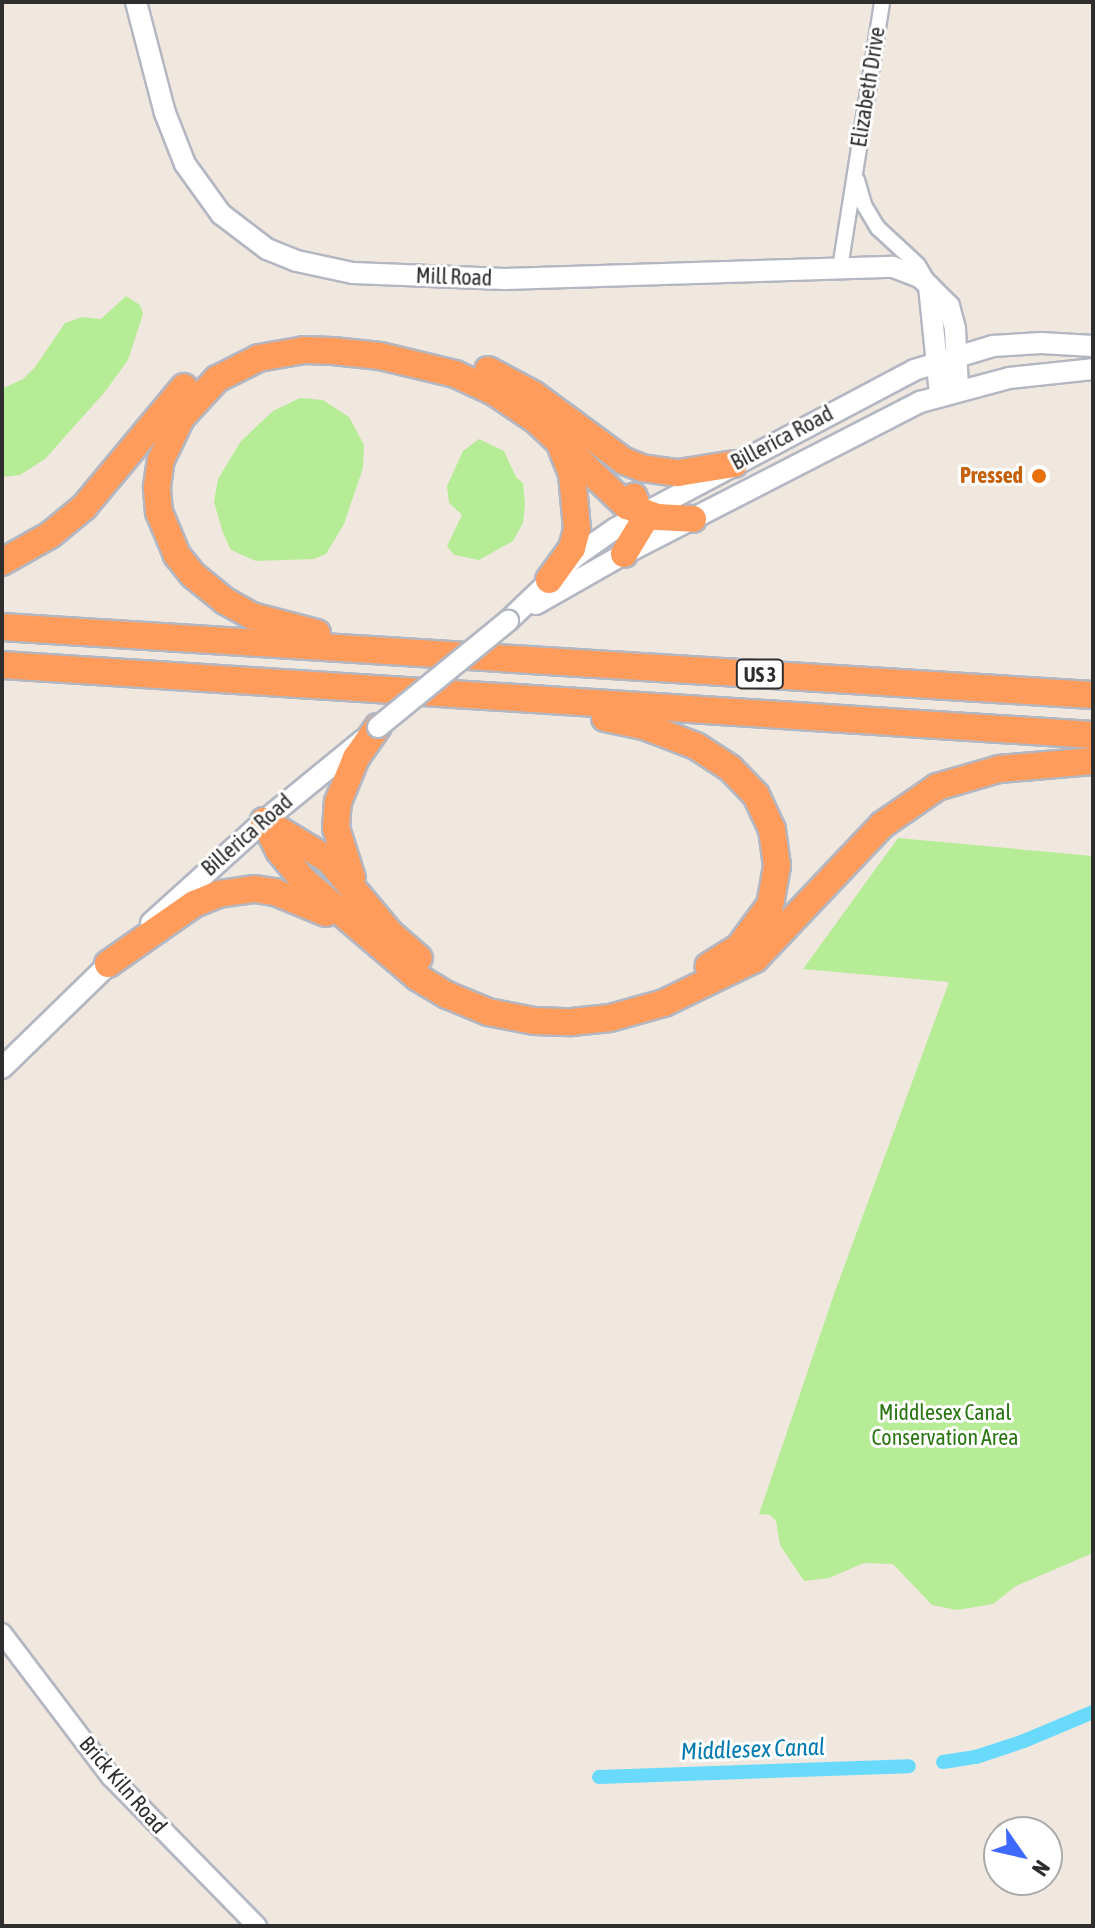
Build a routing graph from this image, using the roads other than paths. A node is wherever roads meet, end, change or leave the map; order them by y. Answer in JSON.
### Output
{"nodes":[{"id":1,"x":136,"y":2,"type":"edge"},
{"id":2,"x":882,"y":2,"type":"edge"},
{"id":3,"x":855,"y":173,"type":"junction"},
{"id":4,"x":840,"y":268,"type":"junction"},
{"id":5,"x":929,"y":286,"type":"junction"},
{"id":6,"x":1093,"y":346,"type":"edge"},
{"id":7,"x":947,"y":358,"type":"junction"},
{"id":8,"x":1093,"y":369,"type":"edge"},
{"id":9,"x":949,"y":392,"type":"junction"},
{"id":10,"x":586,"y":434,"type":"junction"},
{"id":11,"x":554,"y":436,"type":"junction"},
{"id":12,"x":734,"y":464,"type":"junction"},
{"id":13,"x":642,"y":513,"type":"junction"},
{"id":14,"x":693,"y":519,"type":"junction"},
{"id":15,"x":624,"y":554,"type":"junction"},
{"id":16,"x":2,"y":562,"type":"edge"},
{"id":17,"x":549,"y":580,"type":"junction"},
{"id":18,"x":508,"y":621,"type":"junction"},
{"id":19,"x":2,"y":627,"type":"edge"},
{"id":20,"x":427,"y":653,"type":"junction"},
{"id":21,"x":2,"y":665,"type":"edge"},
{"id":22,"x":1093,"y":695,"type":"edge"},
{"id":23,"x":512,"y":698,"type":"junction"},
{"id":24,"x":378,"y":727,"type":"junction"},
{"id":25,"x":1093,"y":735,"type":"edge"},
{"id":26,"x":1093,"y":761,"type":"edge"},
{"id":27,"x":264,"y":821,"type":"junction"},
{"id":28,"x":356,"y":889,"type":"junction"},
{"id":29,"x":355,"y":928,"type":"junction"},
{"id":30,"x":108,"y":964,"type":"junction"},
{"id":31,"x":2,"y":1068,"type":"edge"},
{"id":32,"x":2,"y":1633,"type":"edge"},
{"id":33,"x":257,"y":1926,"type":"edge"}],
"edges":[{"from":1,"to":4,"type":"main road","name":"Mill Road"},
{"from":2,"to":3,"type":"street","name":"Elizabeth Drive"},
{"from":3,"to":4,"type":"street","name":"Elizabeth Drive"},
{"from":3,"to":5,"type":"street","name":"Elizabeth Drive"},
{"from":4,"to":5,"type":"main road","name":"Mill Road"},
{"from":5,"to":7,"type":"main road","name":"Mill Road"},
{"from":6,"to":7,"type":"main road","name":"Billerica Road"},
{"from":7,"to":9,"type":"main road","name":"Mill Road"},
{"from":7,"to":12,"type":"main road","name":"Billerica Road"},
{"from":8,"to":9,"type":"main road","name":"Billerica Road"},
{"from":9,"to":14,"type":"main road","name":"Billerica Road"},
{"from":10,"to":12,"type":"highway"},
{"from":10,"to":13,"type":"highway"},
{"from":10,"to":16,"type":"highway"},
{"from":11,"to":13,"type":"highway"},
{"from":11,"to":17,"type":"highway"},
{"from":11,"to":20,"type":"highway"},
{"from":12,"to":13,"type":"main road","name":"Billerica Road"},
{"from":13,"to":14,"type":"highway"},
{"from":13,"to":15,"type":"highway"},
{"from":13,"to":17,"type":"main road","name":"Billerica Road"},
{"from":14,"to":15,"type":"main road","name":"Billerica Road"},
{"from":15,"to":18,"type":"main road","name":"Billerica Road"},
{"from":17,"to":18,"type":"main road","name":"Billerica Road"},
{"from":18,"to":24,"type":"main road","name":"Billerica Road","bridge":true},
{"from":19,"to":20,"type":"highway","number":"US 3"},
{"from":20,"to":22,"type":"highway","number":"US 3"},
{"from":21,"to":23,"type":"highway","number":"US 3"},
{"from":23,"to":25,"type":"highway","number":"US 3"},
{"from":23,"to":28,"type":"highway"},
{"from":24,"to":27,"type":"main road","name":"Billerica Road"},
{"from":24,"to":28,"type":"highway"},
{"from":26,"to":29,"type":"highway"},
{"from":27,"to":28,"type":"highway"},
{"from":27,"to":29,"type":"highway"},
{"from":27,"to":30,"type":"main road","name":"Billerica Road"},
{"from":29,"to":30,"type":"highway"},
{"from":30,"to":31,"type":"main road","name":"Billerica Road"},
{"from":32,"to":33,"type":"street","name":"Brick Kiln Road"}]}
